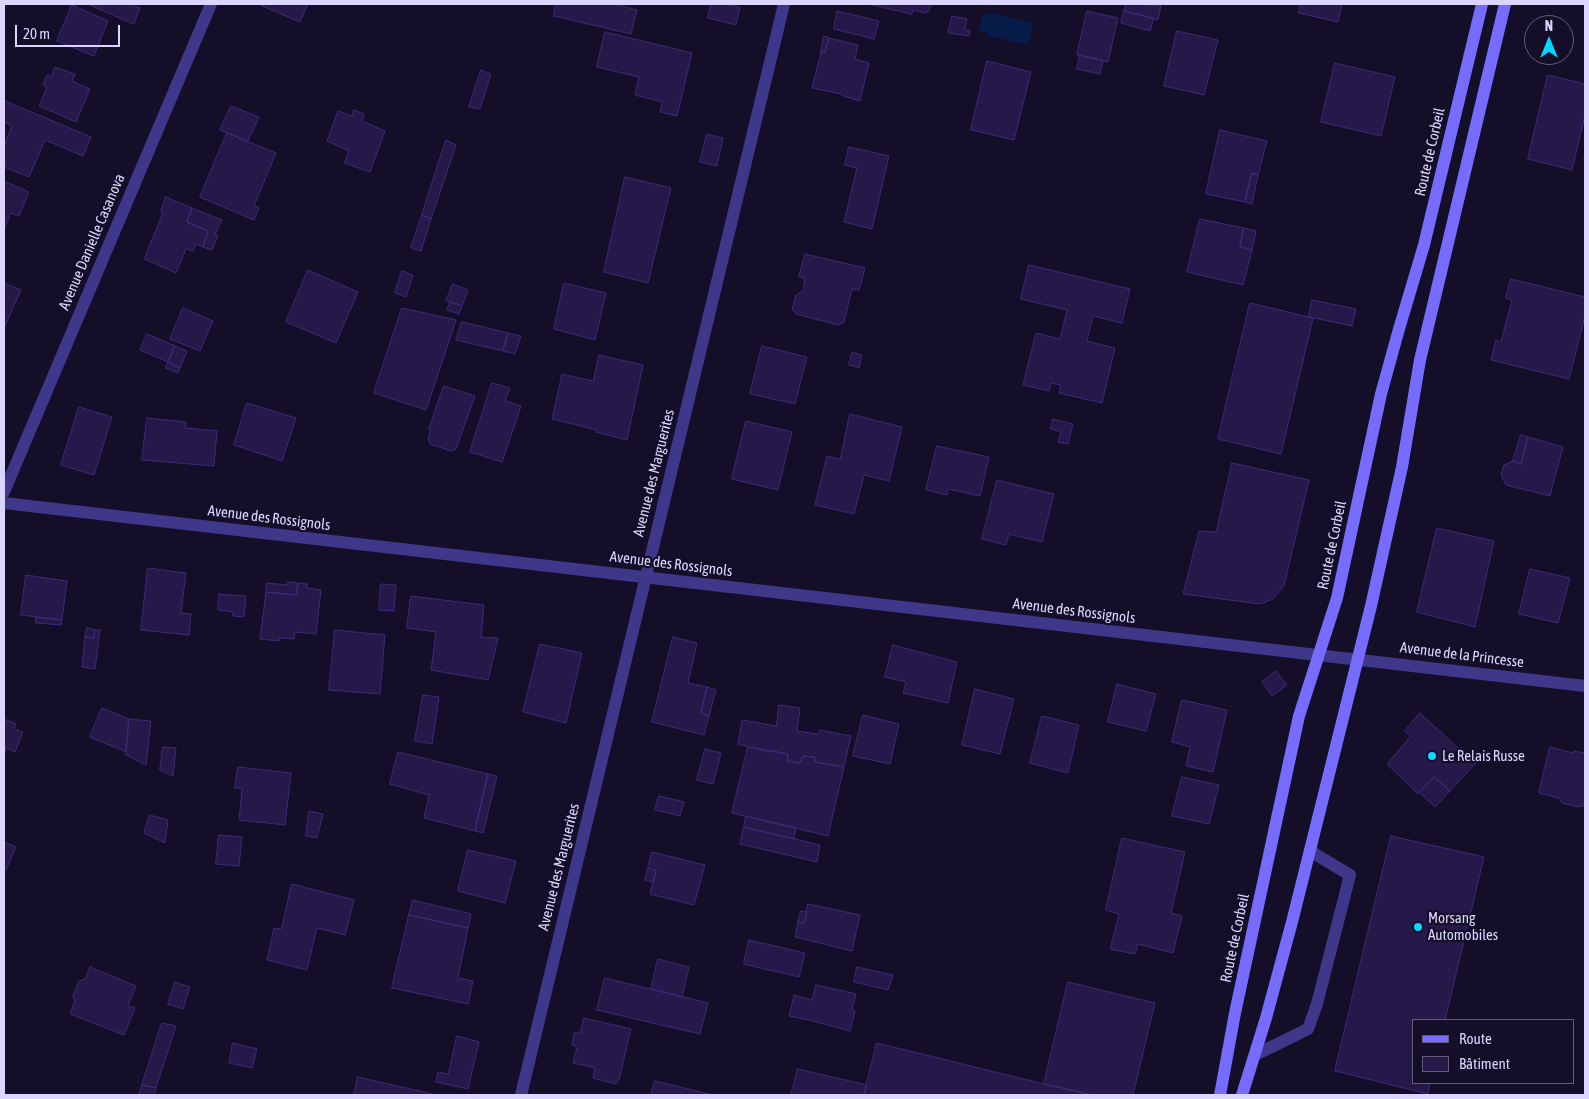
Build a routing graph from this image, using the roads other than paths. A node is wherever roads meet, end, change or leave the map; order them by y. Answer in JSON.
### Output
{"nodes":[{"id":1,"x":211,"y":4,"type":"edge"},
{"id":2,"x":784,"y":4,"type":"edge"},
{"id":3,"x":1482,"y":4,"type":"edge"},
{"id":4,"x":1505,"y":4,"type":"edge"},
{"id":5,"x":4,"y":492,"type":"edge"},
{"id":6,"x":4,"y":503,"type":"edge"},
{"id":7,"x":646,"y":577,"type":"junction"},
{"id":8,"x":1319,"y":655,"type":"junction"},
{"id":9,"x":1335,"y":656,"type":"joint"},
{"id":10,"x":1358,"y":659,"type":"junction"},
{"id":11,"x":1585,"y":686,"type":"edge"},
{"id":12,"x":1310,"y":851,"type":"junction"},
{"id":13,"x":1255,"y":1055,"type":"junction"},
{"id":14,"x":521,"y":1095,"type":"edge"},
{"id":15,"x":1220,"y":1095,"type":"edge"},
{"id":16,"x":1242,"y":1095,"type":"edge"}],
"edges":[{"from":1,"to":5,"type":"street","name":"Avenue Danielle Casanova"},
{"from":2,"to":7,"type":"street","name":"Avenue des Marguerites"},
{"from":3,"to":8,"type":"main road","name":"Route de Corbeil"},
{"from":4,"to":10,"type":"main road"},
{"from":6,"to":7,"type":"street","name":"Avenue des Rossignols"},
{"from":7,"to":8,"type":"street","name":"Avenue des Rossignols"},
{"from":7,"to":14,"type":"street","name":"Avenue des Marguerites"},
{"from":8,"to":9,"type":"street","name":"Avenue des Rossignols"},
{"from":8,"to":15,"type":"main road","name":"Route de Corbeil"},
{"from":9,"to":10,"type":"street","name":"Avenue de la Princesse"},
{"from":10,"to":11,"type":"street","name":"Avenue de la Princesse"},
{"from":10,"to":12,"type":"main road"},
{"from":12,"to":13,"type":"main road"},
{"from":12,"to":13,"type":"street"},
{"from":13,"to":16,"type":"main road"}]}
